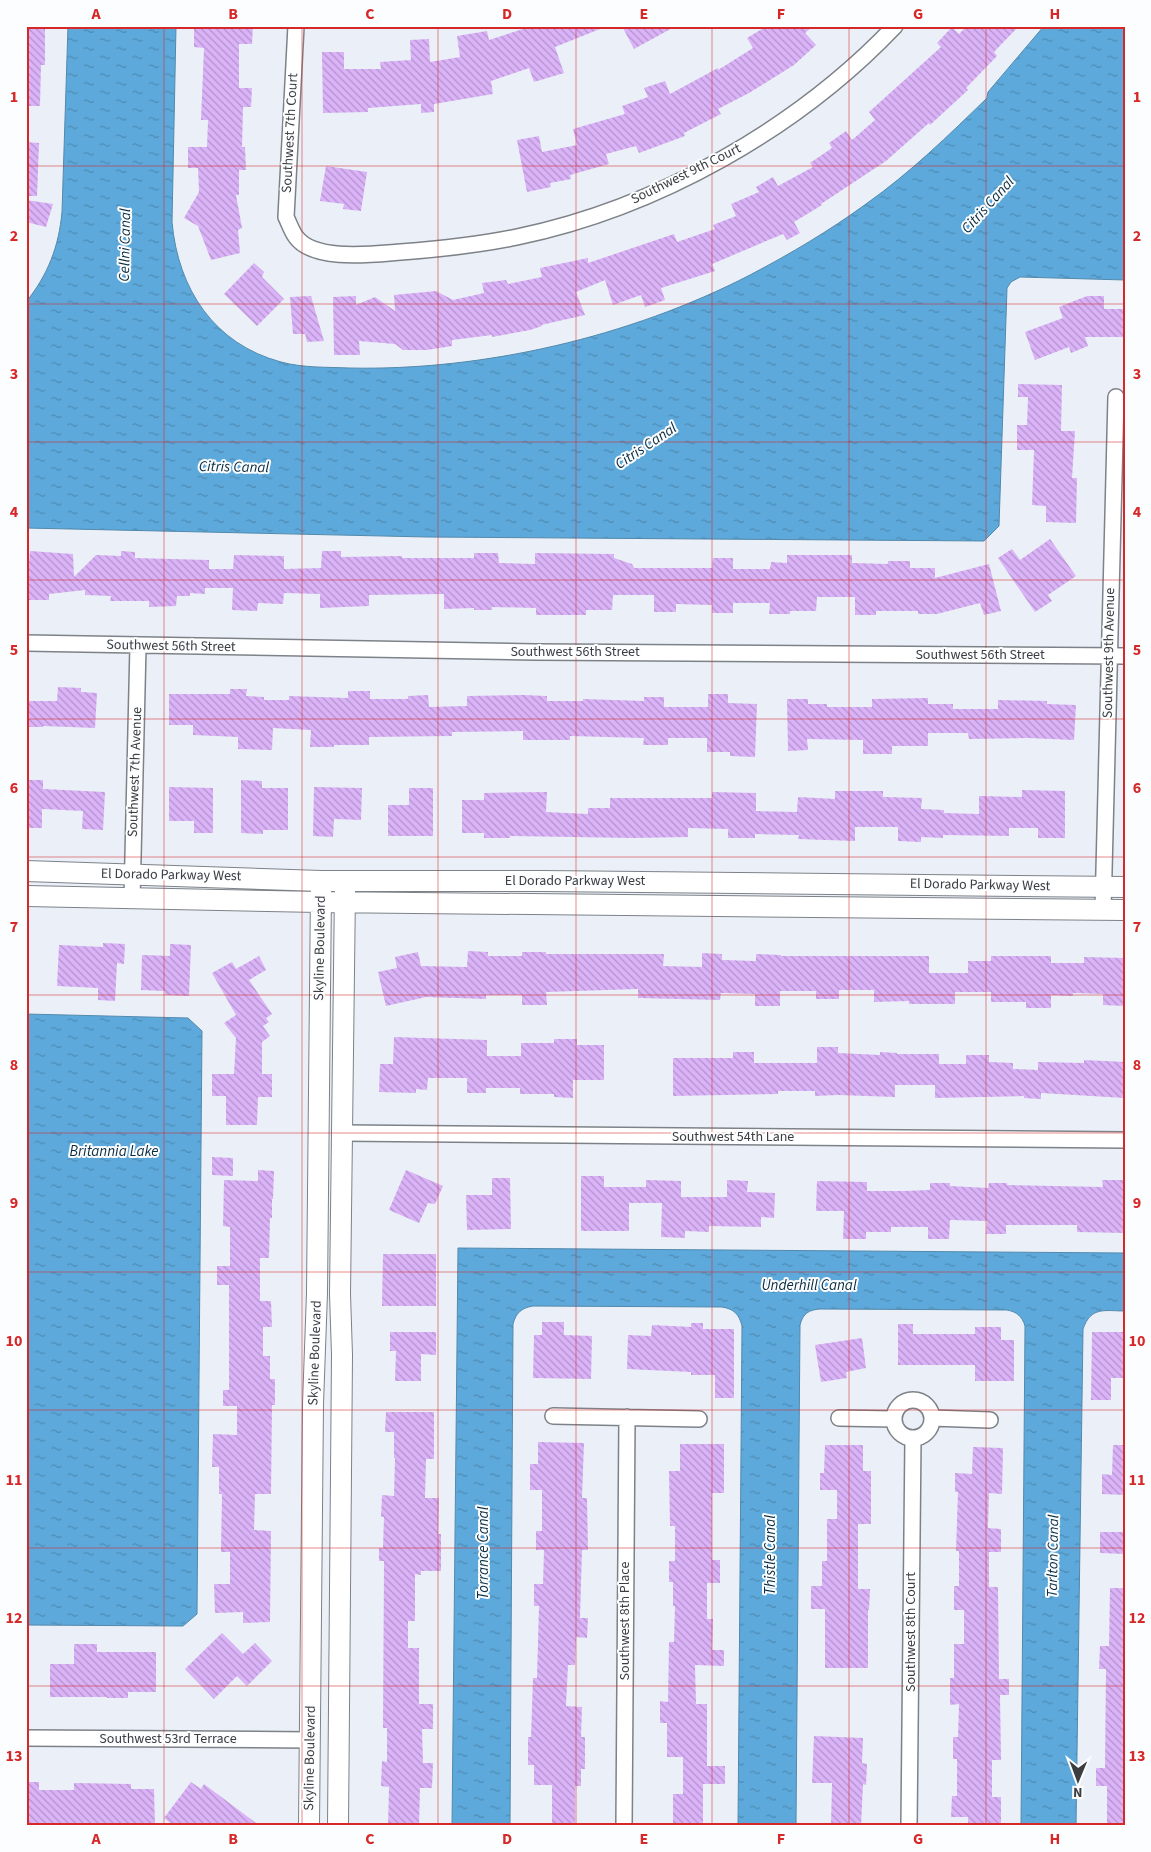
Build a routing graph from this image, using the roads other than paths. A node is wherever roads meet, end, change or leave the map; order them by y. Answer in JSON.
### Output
{"nodes":[{"id":1,"x":296,"y":26,"type":"edge"},
{"id":2,"x":895,"y":26,"type":"edge"},
{"id":3,"x":296,"y":238,"type":"joint"},
{"id":4,"x":1116,"y":397,"type":"dead end"},
{"id":5,"x":26,"y":643,"type":"edge"},
{"id":6,"x":138,"y":646,"type":"junction"},
{"id":7,"x":1108,"y":656,"type":"junction"},
{"id":8,"x":1125,"y":656,"type":"edge"},
{"id":9,"x":26,"y":871,"type":"edge"},
{"id":10,"x":132,"y":875,"type":"junction"},
{"id":11,"x":321,"y":881,"type":"junction"},
{"id":12,"x":345,"y":881,"type":"junction"},
{"id":13,"x":1104,"y":887,"type":"junction"},
{"id":14,"x":1125,"y":887,"type":"edge"},
{"id":15,"x":26,"y":896,"type":"edge"},
{"id":16,"x":132,"y":898,"type":"junction"},
{"id":17,"x":320,"y":902,"type":"junction"},
{"id":18,"x":345,"y":902,"type":"junction"},
{"id":19,"x":1103,"y":910,"type":"junction"},
{"id":20,"x":1125,"y":910,"type":"edge"},
{"id":21,"x":318,"y":1132,"type":"junction"},
{"id":22,"x":341,"y":1133,"type":"junction"},
{"id":23,"x":1125,"y":1140,"type":"edge"},
{"id":24,"x":552,"y":1416,"type":"dead end"},
{"id":25,"x":627,"y":1417,"type":"junction"},
{"id":26,"x":839,"y":1418,"type":"dead end"},
{"id":27,"x":932,"y":1418,"type":"junction"},
{"id":28,"x":699,"y":1419,"type":"dead end"},
{"id":29,"x":894,"y":1419,"type":"junction"},
{"id":30,"x":990,"y":1420,"type":"dead end"},
{"id":31,"x":913,"y":1438,"type":"junction"},
{"id":32,"x":26,"y":1738,"type":"edge"},
{"id":33,"x":310,"y":1740,"type":"junction"},
{"id":34,"x":339,"y":1742,"type":"junction"},
{"id":35,"x":309,"y":1826,"type":"edge"},
{"id":36,"x":338,"y":1826,"type":"edge"},
{"id":37,"x":624,"y":1826,"type":"edge"},
{"id":38,"x":909,"y":1826,"type":"edge"}],
"edges":[{"from":1,"to":3,"type":"street","name":"Southwest 7th Court"},
{"from":2,"to":3,"type":"street","name":"Southwest 9th Court"},
{"from":4,"to":7,"type":"street","name":"Southwest 9th Avenue"},
{"from":5,"to":6,"type":"street","name":"Southwest 56th Street"},
{"from":6,"to":7,"type":"street","name":"Southwest 56th Street"},
{"from":6,"to":10,"type":"street","name":"Southwest 7th Avenue"},
{"from":7,"to":8,"type":"street","name":"Southwest 56th Street"},
{"from":7,"to":13,"type":"street","name":"Southwest 9th Avenue"},
{"from":9,"to":10,"type":"street","name":"El Dorado Parkway West"},
{"from":10,"to":11,"type":"street","name":"El Dorado Parkway West"},
{"from":10,"to":16,"type":"street","name":"Southwest 7th Avenue"},
{"from":11,"to":12,"type":"street","name":"El Dorado Parkway West"},
{"from":11,"to":17,"type":"street","name":"Skyline Boulevard"},
{"from":12,"to":13,"type":"street","name":"El Dorado Parkway West"},
{"from":12,"to":18,"type":"street","name":"Skyline Boulevard"},
{"from":13,"to":14,"type":"street","name":"El Dorado Parkway West"},
{"from":13,"to":19,"type":"street","name":"Southwest 9th Avenue"},
{"from":15,"to":16,"type":"street","name":"El Dorado Parkway West"},
{"from":16,"to":17,"type":"street","name":"El Dorado Parkway West"},
{"from":17,"to":18,"type":"street","name":"El Dorado Parkway West"},
{"from":17,"to":21,"type":"street","name":"Skyline Boulevard"},
{"from":18,"to":19,"type":"street","name":"El Dorado Parkway West"},
{"from":18,"to":22,"type":"street","name":"Skyline Boulevard"},
{"from":19,"to":20,"type":"street","name":"El Dorado Parkway West"},
{"from":21,"to":22,"type":"street"},
{"from":21,"to":33,"type":"street","name":"Skyline Boulevard"},
{"from":22,"to":23,"type":"street","name":"Southwest 54th Lane"},
{"from":22,"to":34,"type":"street","name":"Skyline Boulevard"},
{"from":24,"to":25,"type":"street"},
{"from":25,"to":28,"type":"street"},
{"from":25,"to":37,"type":"street","name":"Southwest 8th Place"},
{"from":26,"to":29,"type":"street"},
{"from":27,"to":29,"type":"street"},
{"from":27,"to":30,"type":"street"},
{"from":27,"to":31,"type":"street"},
{"from":29,"to":31,"type":"street"},
{"from":31,"to":38,"type":"street","name":"Southwest 8th Court"},
{"from":32,"to":33,"type":"street","name":"Southwest 53rd Terrace"},
{"from":33,"to":34,"type":"street"},
{"from":33,"to":35,"type":"street","name":"Skyline Boulevard"},
{"from":34,"to":36,"type":"street","name":"Skyline Boulevard"}]}
